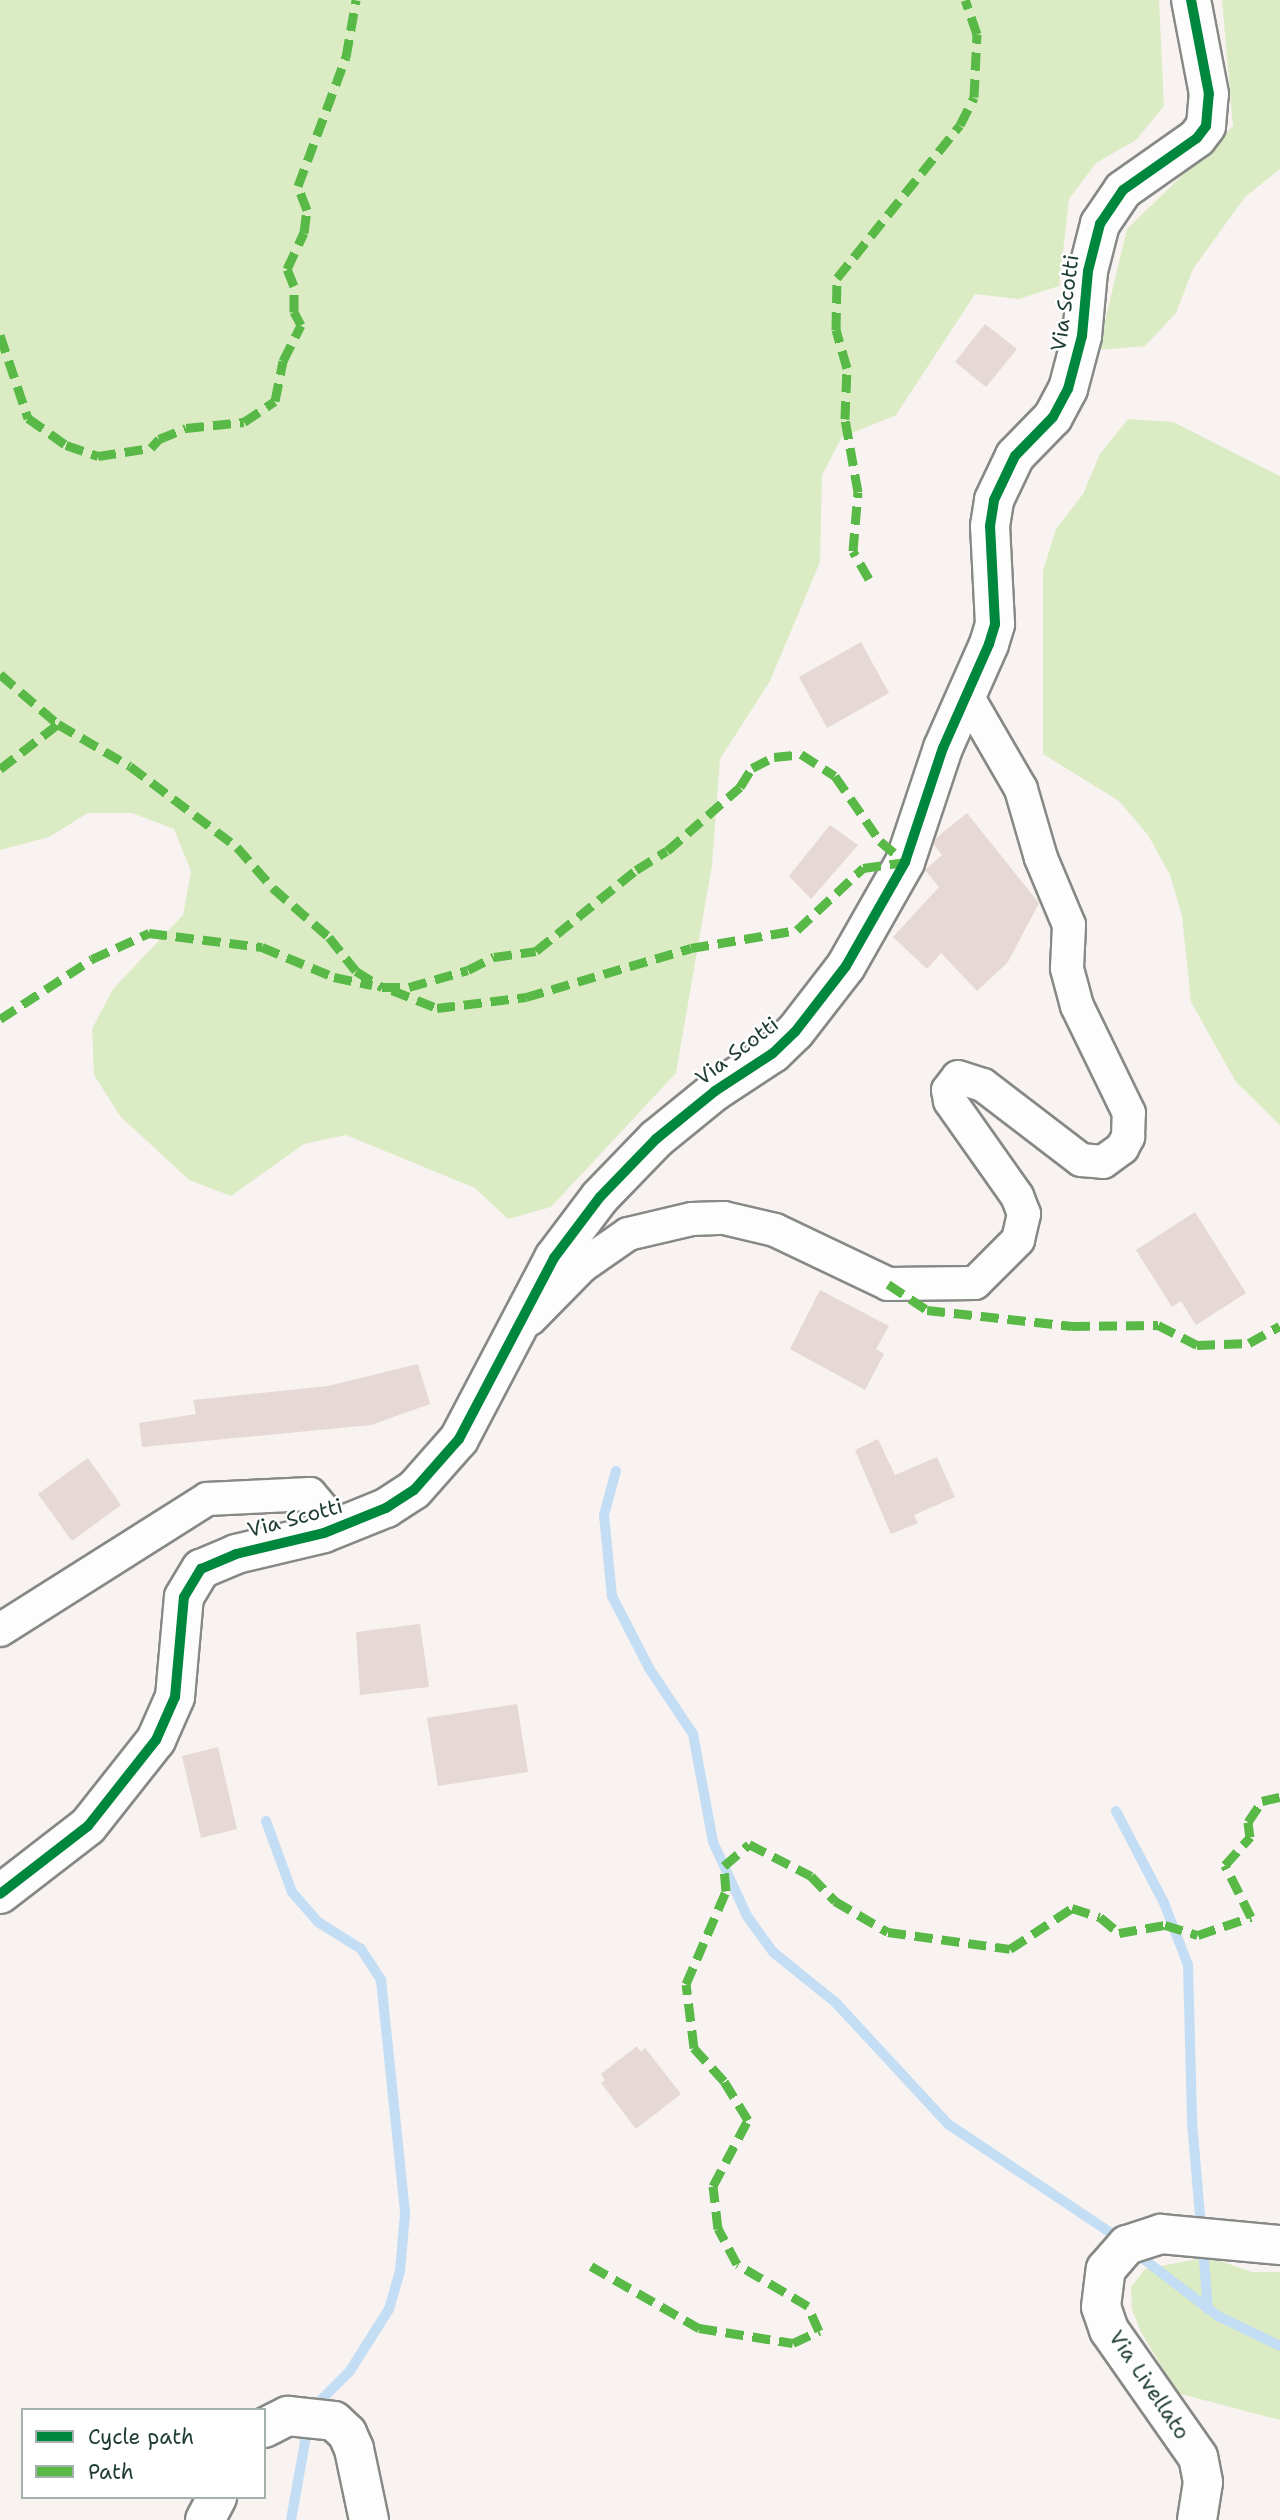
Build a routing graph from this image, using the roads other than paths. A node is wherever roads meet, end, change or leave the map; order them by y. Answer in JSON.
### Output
{"nodes":[{"id":1,"x":1191,"y":0,"type":"edge"},
{"id":2,"x":966,"y":694,"type":"junction"},
{"id":3,"x":512,"y":1337,"type":"junction"},
{"id":4,"x":324,"y":1533,"type":"junction"},
{"id":5,"x":0,"y":1630,"type":"edge"},
{"id":6,"x":0,"y":1895,"type":"edge"},
{"id":7,"x":1280,"y":2245,"type":"edge"},
{"id":8,"x":266,"y":2427,"type":"edge"},
{"id":9,"x":215,"y":2499,"type":"edge"},
{"id":10,"x":205,"y":2520,"type":"edge"},
{"id":11,"x":369,"y":2520,"type":"edge"},
{"id":12,"x":1198,"y":2520,"type":"edge"}],
"edges":[{"from":1,"to":2,"type":"street","name":"Via Scotti"},
{"from":2,"to":3,"type":"street","name":"Via Scotti"},
{"from":2,"to":3,"type":"street"},
{"from":3,"to":4,"type":"street","name":"Via Scotti"},
{"from":4,"to":5,"type":"street"},
{"from":4,"to":6,"type":"street","name":"Via Scotti"},
{"from":7,"to":12,"type":"street","name":"Via Livellato"},
{"from":8,"to":11,"type":"street"},
{"from":9,"to":10,"type":"street"}]}
